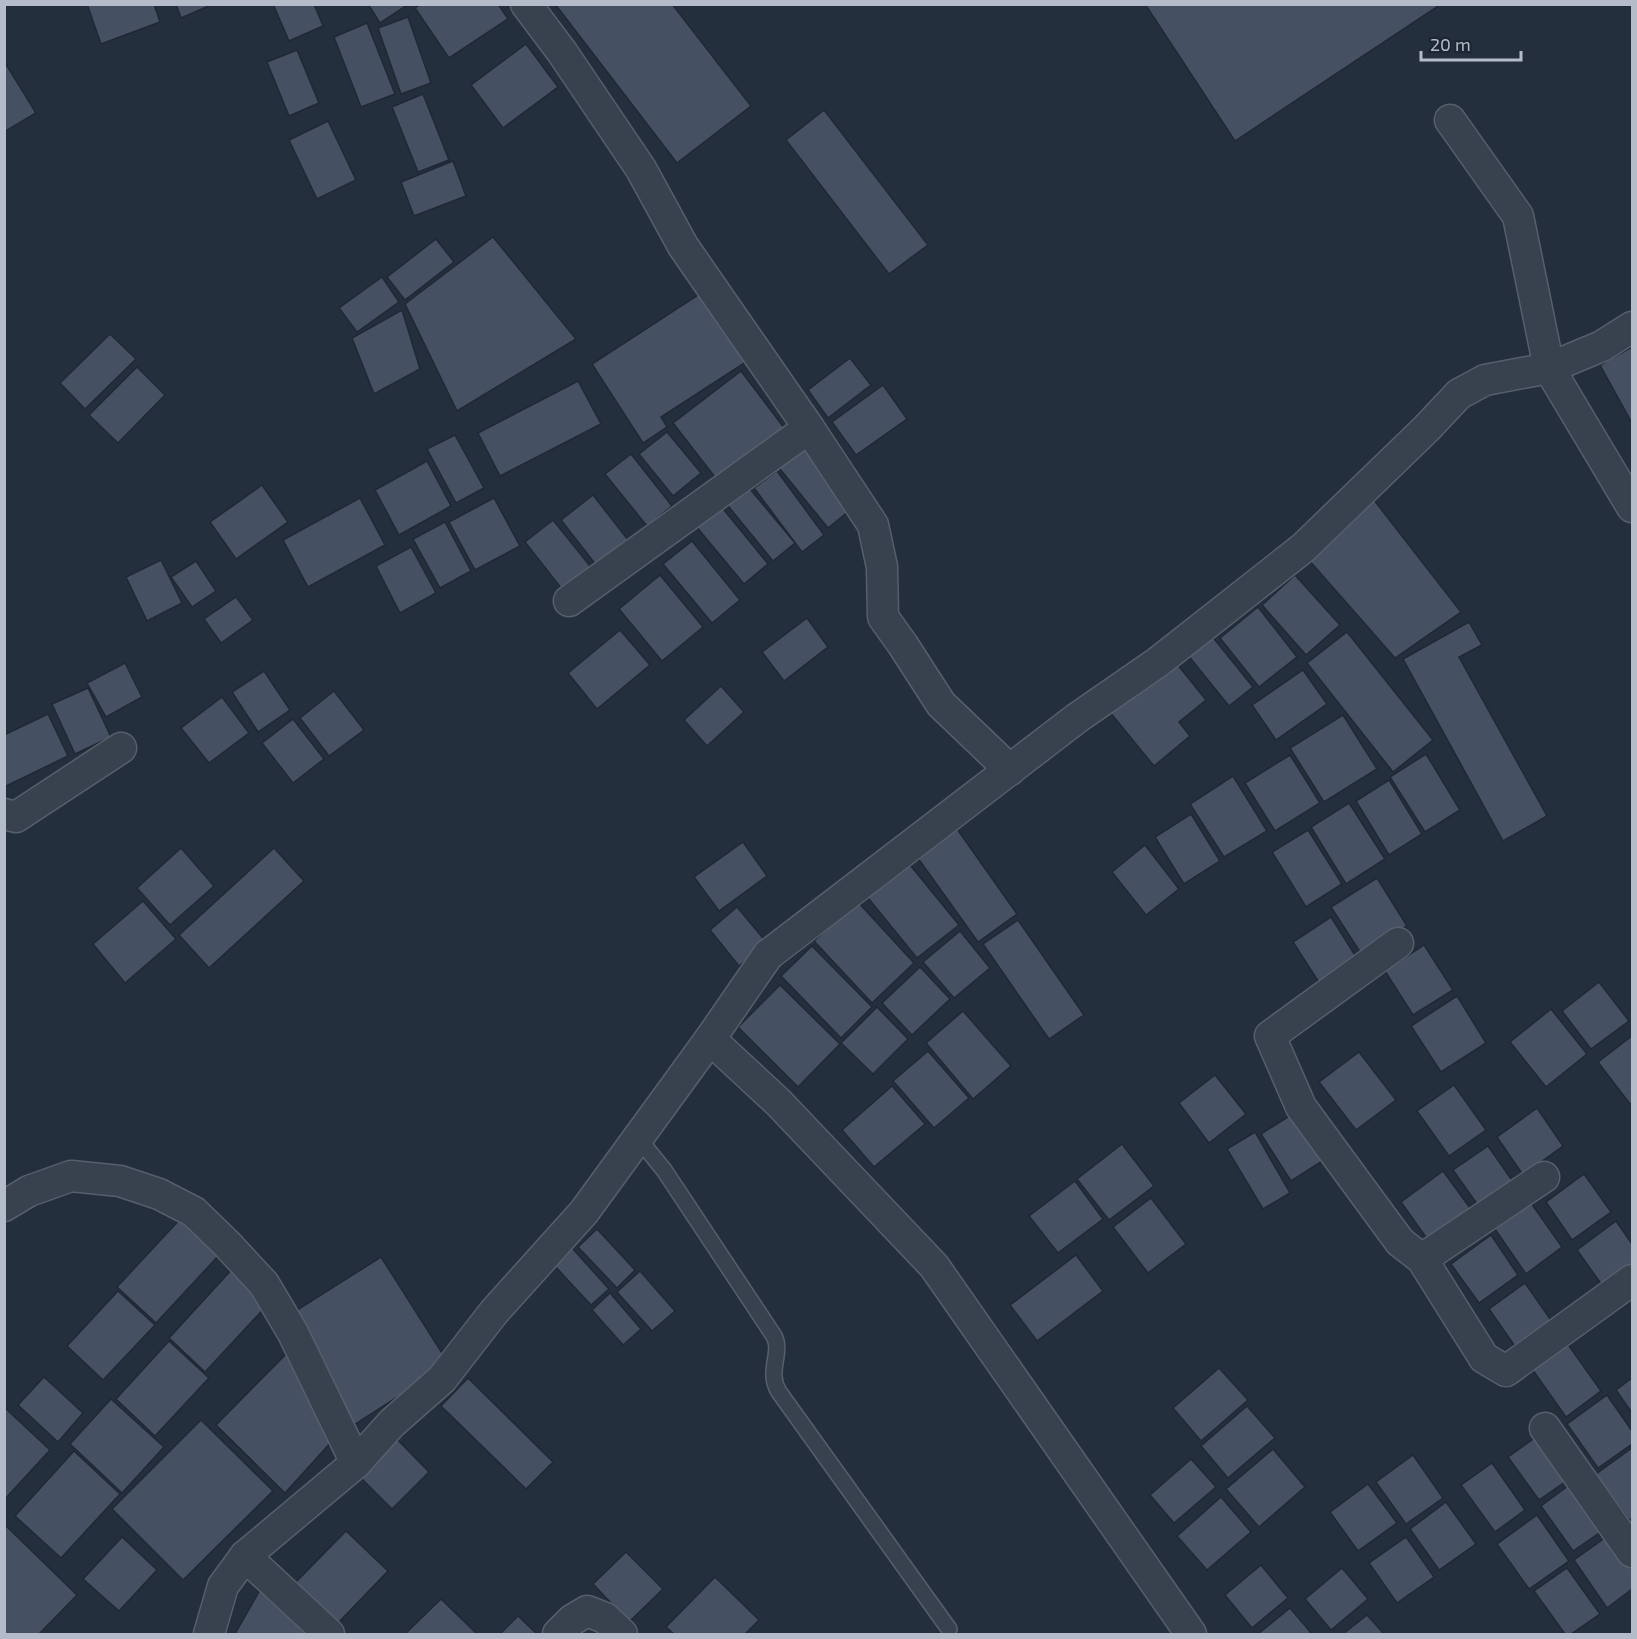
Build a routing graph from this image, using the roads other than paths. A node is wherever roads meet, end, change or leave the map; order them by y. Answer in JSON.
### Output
{"nodes":[{"id":1,"x":526,"y":4,"type":"edge"},
{"id":2,"x":1450,"y":120,"type":"dead end"},
{"id":3,"x":1632,"y":327,"type":"edge"},
{"id":4,"x":1549,"y":368,"type":"junction"},
{"id":5,"x":809,"y":428,"type":"junction"},
{"id":6,"x":1632,"y":507,"type":"edge"},
{"id":7,"x":569,"y":601,"type":"dead end"},
{"id":8,"x":121,"y":748,"type":"dead end"},
{"id":9,"x":1010,"y":770,"type":"junction"},
{"id":10,"x":4,"y":814,"type":"edge"},
{"id":11,"x":1398,"y":943,"type":"dead end"},
{"id":12,"x":710,"y":1039,"type":"junction"},
{"id":13,"x":638,"y":1138,"type":"junction"},
{"id":14,"x":1544,"y":1177,"type":"dead end"},
{"id":15,"x":4,"y":1206,"type":"edge"},
{"id":16,"x":1422,"y":1259,"type":"junction"},
{"id":17,"x":1632,"y":1280,"type":"edge"},
{"id":18,"x":1545,"y":1428,"type":"dead end"},
{"id":19,"x":356,"y":1463,"type":"junction"},
{"id":20,"x":1632,"y":1552,"type":"edge"},
{"id":21,"x":245,"y":1556,"type":"junction"},
{"id":22,"x":949,"y":1629,"type":"dead end"},
{"id":23,"x":209,"y":1635,"type":"edge"},
{"id":24,"x":329,"y":1635,"type":"edge"},
{"id":25,"x":558,"y":1635,"type":"edge"},
{"id":26,"x":622,"y":1635,"type":"edge"},
{"id":27,"x":1191,"y":1635,"type":"edge"}],
"edges":[{"from":1,"to":5,"type":"street"},
{"from":2,"to":4,"type":"street"},
{"from":3,"to":4,"type":"street"},
{"from":4,"to":6,"type":"street"},
{"from":4,"to":9,"type":"street"},
{"from":5,"to":7,"type":"street"},
{"from":5,"to":9,"type":"street"},
{"from":8,"to":10,"type":"street"},
{"from":9,"to":12,"type":"street"},
{"from":11,"to":16,"type":"street"},
{"from":12,"to":13,"type":"street"},
{"from":12,"to":27,"type":"street"},
{"from":13,"to":19,"type":"street"},
{"from":13,"to":22,"type":"lane"},
{"from":14,"to":16,"type":"street"},
{"from":15,"to":19,"type":"street"},
{"from":16,"to":17,"type":"street"},
{"from":18,"to":20,"type":"street"},
{"from":19,"to":21,"type":"street"},
{"from":21,"to":23,"type":"street"},
{"from":21,"to":24,"type":"street"},
{"from":25,"to":26,"type":"street"}]}
